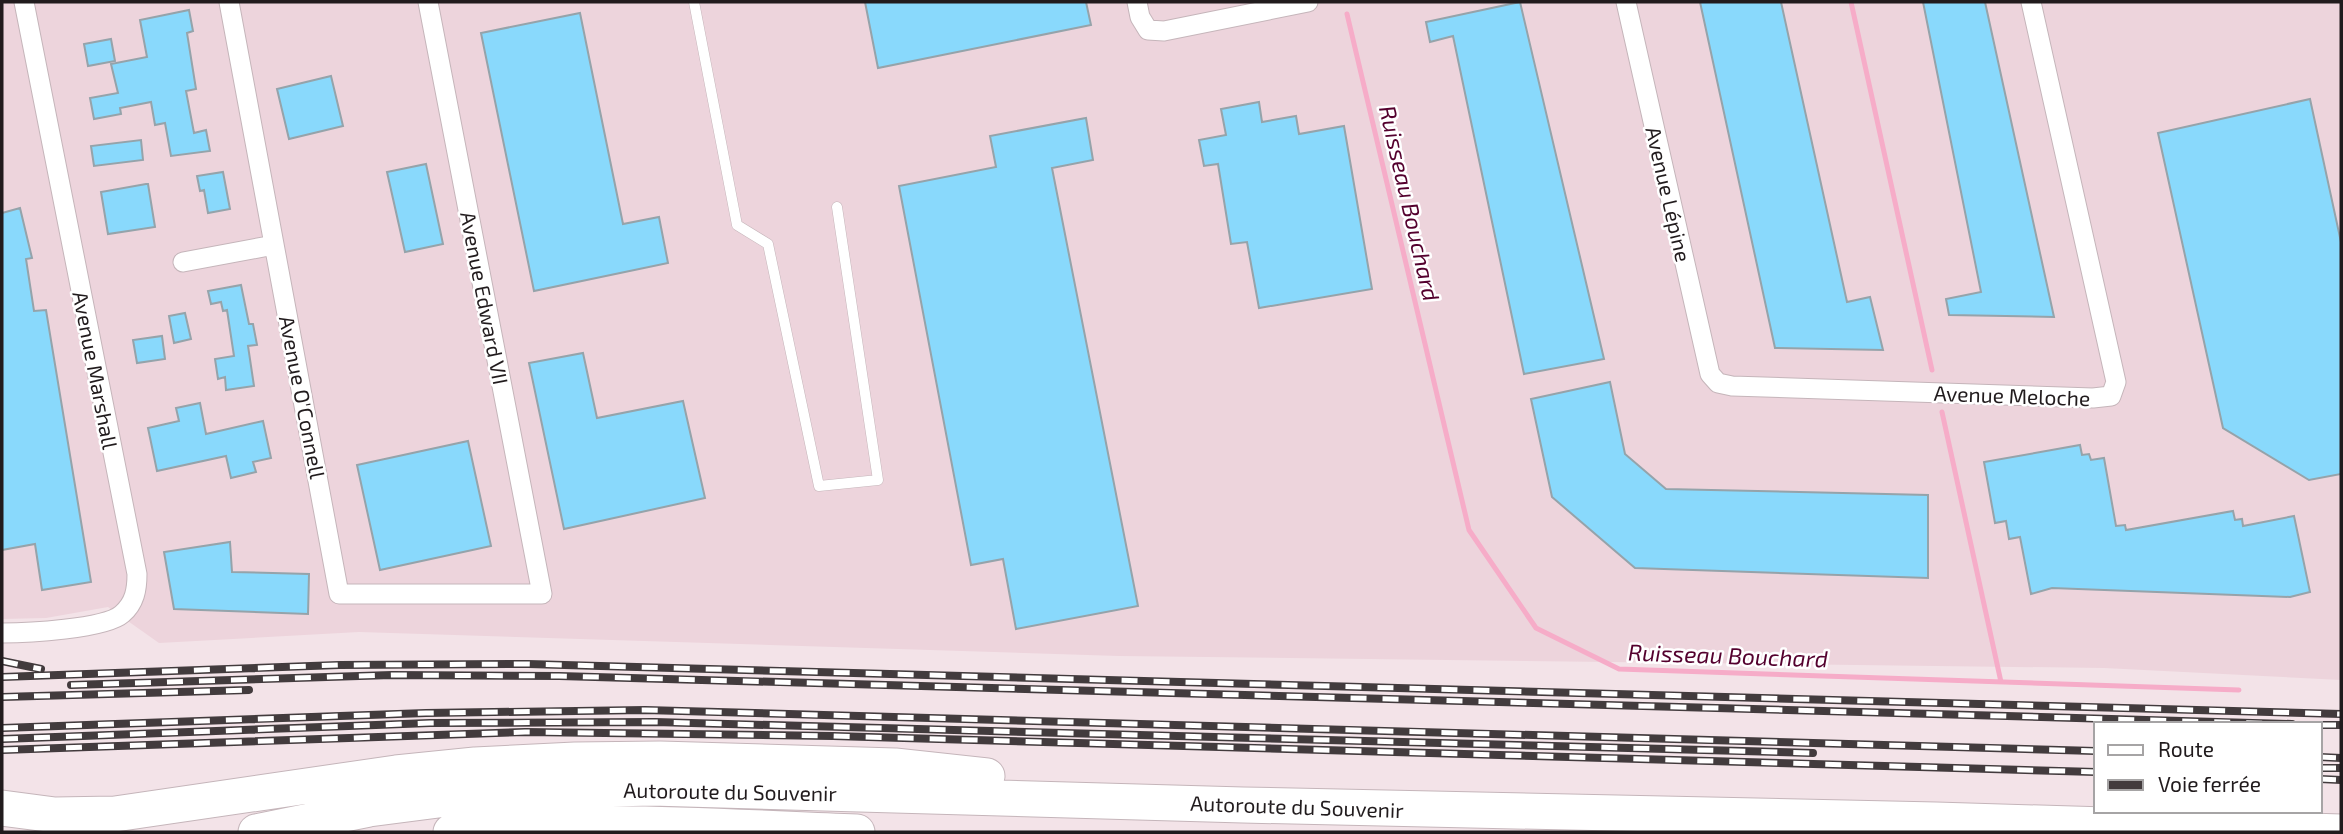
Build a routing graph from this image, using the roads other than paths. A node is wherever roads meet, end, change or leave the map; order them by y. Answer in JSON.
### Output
{"nodes":[{"id":1,"x":24,"y":2,"type":"edge"},
{"id":2,"x":229,"y":2,"type":"edge"},
{"id":3,"x":428,"y":2,"type":"edge"},
{"id":4,"x":694,"y":2,"type":"edge"},
{"id":5,"x":1308,"y":2,"type":"edge"},
{"id":6,"x":1626,"y":2,"type":"edge"},
{"id":7,"x":2031,"y":2,"type":"edge"},
{"id":8,"x":1139,"y":9,"type":"edge"},
{"id":9,"x":836,"y":206,"type":"dead end"},
{"id":10,"x":274,"y":245,"type":"junction"},
{"id":11,"x":183,"y":262,"type":"dead end"},
{"id":12,"x":1718,"y":383,"type":"joint"},
{"id":13,"x":542,"y":594,"type":"joint"},
{"id":14,"x":2,"y":633,"type":"edge"},
{"id":15,"x":1243,"y":805,"type":"junction"},
{"id":16,"x":2,"y":808,"type":"edge"},
{"id":17,"x":256,"y":832,"type":"edge"},
{"id":18,"x":451,"y":832,"type":"edge"},
{"id":19,"x":857,"y":832,"type":"edge"},
{"id":20,"x":2341,"y":832,"type":"edge"}],
"edges":[{"from":1,"to":14,"type":"street","name":"Avenue Marshall"},
{"from":2,"to":10,"type":"street","name":"Avenue O'Connell"},
{"from":3,"to":13,"type":"street","name":"Avenue Edward VII"},
{"from":4,"to":9,"type":"lane"},
{"from":5,"to":8,"type":"street"},
{"from":6,"to":12,"type":"street","name":"Avenue Lépine"},
{"from":7,"to":12,"type":"street","name":"Avenue Meloche"},
{"from":10,"to":11,"type":"street"},
{"from":10,"to":13,"type":"street","name":"Avenue O'Connell"},
{"from":15,"to":16,"type":"highway"},
{"from":15,"to":17,"type":"highway","name":"Autoroute du Souvenir"},
{"from":15,"to":20,"type":"highway","name":"Autoroute du Souvenir"},
{"from":18,"to":19,"type":"highway","name":"Autoroute du Souvenir"}]}
